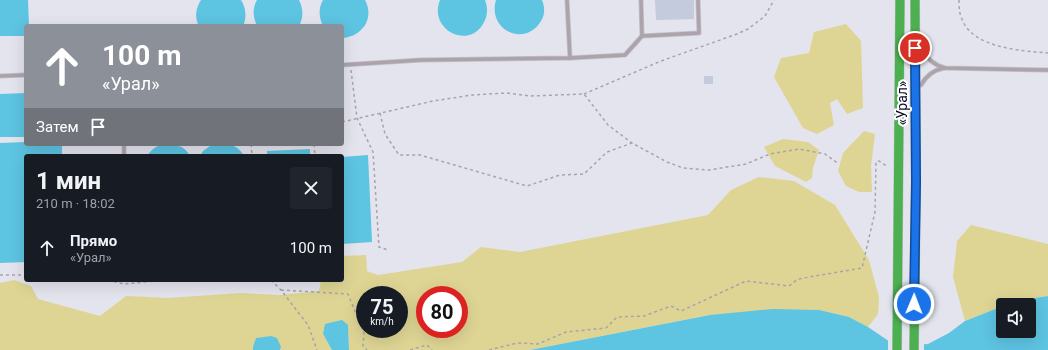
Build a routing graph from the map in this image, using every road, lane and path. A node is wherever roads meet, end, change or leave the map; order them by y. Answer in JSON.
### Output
{"nodes":[{"id":1,"x":567,"y":0,"type":"edge"},
{"id":2,"x":641,"y":0,"type":"edge"},
{"id":3,"x":698,"y":0,"type":"edge"},
{"id":4,"x":774,"y":0,"type":"edge"},
{"id":5,"x":900,"y":0,"type":"edge"},
{"id":6,"x":915,"y":0,"type":"edge"},
{"id":7,"x":958,"y":0,"type":"edge"},
{"id":8,"x":915,"y":34,"type":"junction"},
{"id":9,"x":642,"y":36,"type":"junction"},
{"id":10,"x":1048,"y":52,"type":"edge"},
{"id":11,"x":570,"y":58,"type":"junction"},
{"id":12,"x":350,"y":64,"type":"junction"},
{"id":13,"x":344,"y":65,"type":"edge"},
{"id":14,"x":945,"y":68,"type":"junction"},
{"id":15,"x":1048,"y":70,"type":"edge"},
{"id":16,"x":24,"y":75,"type":"edge"},
{"id":17,"x":0,"y":76,"type":"edge"},
{"id":18,"x":584,"y":94,"type":"junction"},
{"id":19,"x":916,"y":101,"type":"junction"},
{"id":20,"x":380,"y":113,"type":"junction"},
{"id":21,"x":357,"y":118,"type":"junction"},
{"id":22,"x":344,"y":121,"type":"edge"},
{"id":23,"x":632,"y":143,"type":"junction"},
{"id":24,"x":840,"y":164,"type":"dead end"},
{"id":25,"x":889,"y":167,"type":"dead end"},
{"id":26,"x":388,"y":250,"type":"dead end"},
{"id":27,"x":24,"y":275,"type":"edge"},
{"id":28,"x":0,"y":276,"type":"edge"},
{"id":29,"x":116,"y":282,"type":"edge"},
{"id":30,"x":144,"y":282,"type":"edge"},
{"id":31,"x":273,"y":282,"type":"edge"},
{"id":32,"x":281,"y":290,"type":"junction"},
{"id":33,"x":317,"y":350,"type":"edge"},
{"id":34,"x":367,"y":350,"type":"edge"},
{"id":35,"x":410,"y":350,"type":"edge"},
{"id":36,"x":432,"y":350,"type":"edge"},
{"id":37,"x":489,"y":350,"type":"edge"},
{"id":38,"x":897,"y":350,"type":"edge"},
{"id":39,"x":914,"y":350,"type":"edge"}],
"edges":[{"from":1,"to":11,"type":"lane"},
{"from":2,"to":9,"type":"lane"},
{"from":3,"to":9,"type":"lane"},
{"from":4,"to":18,"type":"path"},
{"from":5,"to":38,"type":"highway","name":"«Урал»"},
{"from":6,"to":8,"type":"highway","name":"«Урал»"},
{"from":7,"to":10,"type":"path"},
{"from":8,"to":14,"type":"lane"},
{"from":8,"to":19,"type":"highway","name":"«Урал»"},
{"from":9,"to":11,"type":"lane"},
{"from":11,"to":12,"type":"lane"},
{"from":12,"to":13,"type":"lane"},
{"from":12,"to":21,"type":"path"},
{"from":14,"to":15,"type":"lane"},
{"from":14,"to":19,"type":"lane"},
{"from":16,"to":17,"type":"lane"},
{"from":18,"to":20,"type":"path"},
{"from":18,"to":23,"type":"path"},
{"from":19,"to":39,"type":"highway","name":"«Урал»"},
{"from":20,"to":21,"type":"path"},
{"from":20,"to":23,"type":"path"},
{"from":21,"to":22,"type":"path"},
{"from":21,"to":26,"type":"path"},
{"from":23,"to":24,"type":"path"},
{"from":25,"to":37,"type":"path"},
{"from":27,"to":28,"type":"path"},
{"from":29,"to":30,"type":"path"},
{"from":31,"to":32,"type":"path"},
{"from":32,"to":33,"type":"path"},
{"from":32,"to":34,"type":"path"},
{"from":35,"to":36,"type":"path"}]}
